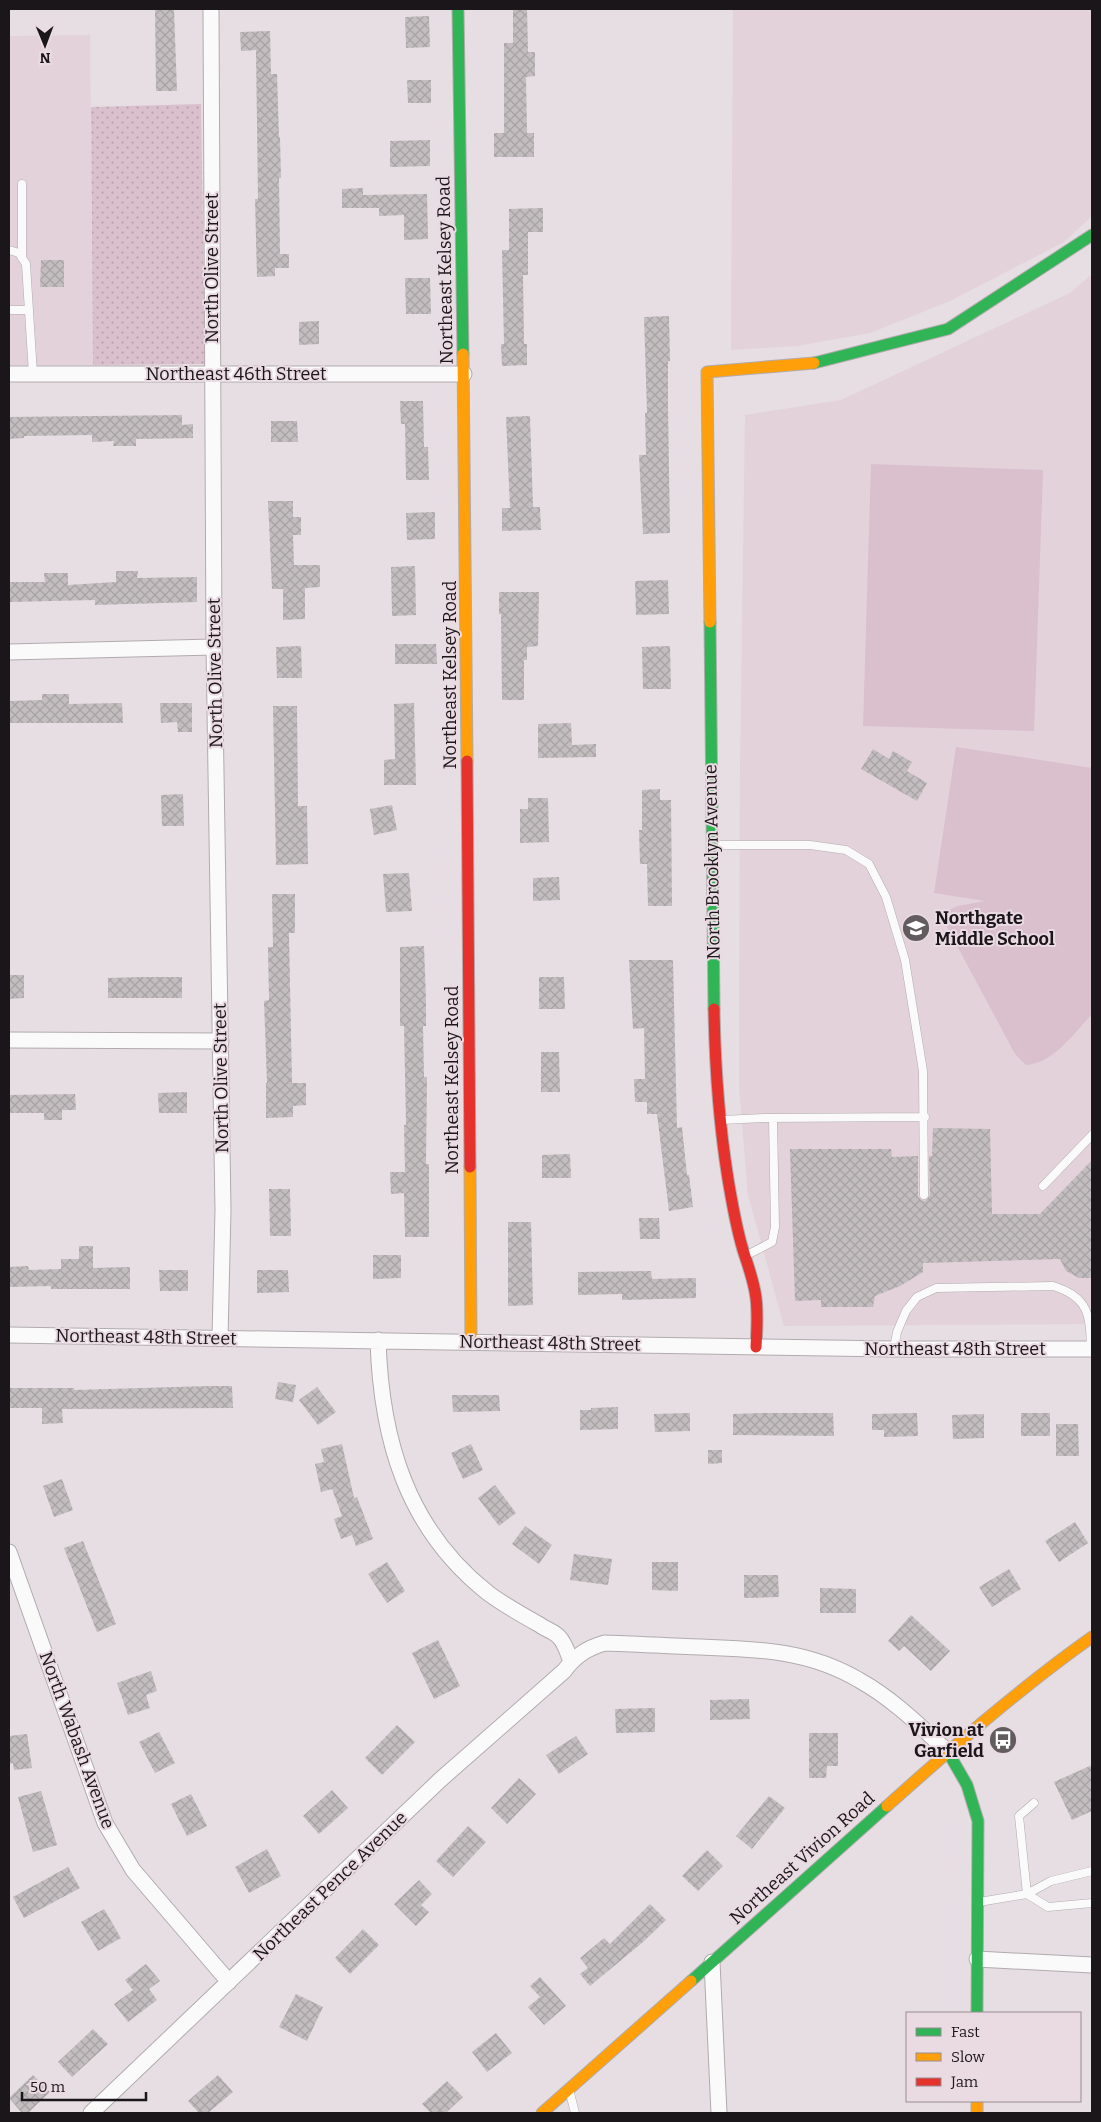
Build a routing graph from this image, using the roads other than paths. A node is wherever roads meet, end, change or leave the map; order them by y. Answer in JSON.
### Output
{"nodes":[{"id":1,"x":211,"y":9,"type":"edge"},
{"id":2,"x":458,"y":9,"type":"edge"},
{"id":3,"x":22,"y":184,"type":"dead end"},
{"id":4,"x":1091,"y":241,"type":"edge"},
{"id":5,"x":9,"y":250,"type":"edge"},
{"id":6,"x":22,"y":258,"type":"junction"},
{"id":7,"x":9,"y":310,"type":"edge"},
{"id":8,"x":28,"y":310,"type":"junction"},
{"id":9,"x":9,"y":374,"type":"edge"},
{"id":10,"x":33,"y":374,"type":"junction"},
{"id":11,"x":212,"y":374,"type":"junction"},
{"id":12,"x":464,"y":374,"type":"junction"},
{"id":13,"x":214,"y":647,"type":"junction"},
{"id":14,"x":9,"y":652,"type":"edge"},
{"id":15,"x":712,"y":845,"type":"junction"},
{"id":16,"x":9,"y":1040,"type":"edge"},
{"id":17,"x":221,"y":1041,"type":"junction"},
{"id":18,"x":924,"y":1117,"type":"junction"},
{"id":19,"x":773,"y":1118,"type":"junction"},
{"id":20,"x":720,"y":1120,"type":"junction"},
{"id":21,"x":1092,"y":1135,"type":"edge"},
{"id":22,"x":1043,"y":1186,"type":"dead end"},
{"id":23,"x":924,"y":1194,"type":"dead end"},
{"id":24,"x":745,"y":1256,"type":"junction"},
{"id":25,"x":9,"y":1335,"type":"edge"},
{"id":26,"x":220,"y":1338,"type":"junction"},
{"id":27,"x":378,"y":1340,"type":"junction"},
{"id":28,"x":471,"y":1342,"type":"junction"},
{"id":29,"x":756,"y":1347,"type":"junction"},
{"id":30,"x":894,"y":1349,"type":"junction"},
{"id":31,"x":1092,"y":1349,"type":"edge"},
{"id":32,"x":9,"y":1552,"type":"edge"},
{"id":33,"x":1092,"y":1637,"type":"edge"},
{"id":34,"x":571,"y":1661,"type":"junction"},
{"id":35,"x":948,"y":1752,"type":"junction"},
{"id":36,"x":1034,"y":1803,"type":"dead end"},
{"id":37,"x":1092,"y":1871,"type":"edge"},
{"id":38,"x":1027,"y":1894,"type":"junction"},
{"id":39,"x":977,"y":1902,"type":"junction"},
{"id":40,"x":1092,"y":1903,"type":"edge"},
{"id":41,"x":977,"y":1959,"type":"junction"},
{"id":42,"x":712,"y":1962,"type":"junction"},
{"id":43,"x":1092,"y":1965,"type":"edge"},
{"id":44,"x":229,"y":1982,"type":"junction"},
{"id":45,"x":977,"y":2012,"type":"edge"},
{"id":46,"x":569,"y":2089,"type":"junction"},
{"id":47,"x":91,"y":2113,"type":"edge"},
{"id":48,"x":542,"y":2113,"type":"edge"},
{"id":49,"x":575,"y":2113,"type":"edge"},
{"id":50,"x":719,"y":2113,"type":"edge"}],
"edges":[{"from":1,"to":11,"type":"street","name":"North Olive Street"},
{"from":2,"to":12,"type":"street","name":"Northeast Kelsey Road"},
{"from":3,"to":6,"type":"lane"},
{"from":4,"to":15,"type":"street","name":"North Brooklyn Avenue"},
{"from":5,"to":6,"type":"lane"},
{"from":6,"to":8,"type":"lane"},
{"from":7,"to":8,"type":"lane"},
{"from":8,"to":10,"type":"lane"},
{"from":9,"to":10,"type":"street","name":"Northeast 46th Street"},
{"from":10,"to":11,"type":"street","name":"Northeast 46th Street"},
{"from":11,"to":12,"type":"street","name":"Northeast 46th Street"},
{"from":11,"to":13,"type":"street","name":"North Olive Street"},
{"from":12,"to":28,"type":"street","name":"Northeast Kelsey Road"},
{"from":13,"to":14,"type":"street"},
{"from":13,"to":17,"type":"street","name":"North Olive Street"},
{"from":15,"to":18,"type":"lane"},
{"from":15,"to":20,"type":"street","name":"North Brooklyn Avenue"},
{"from":16,"to":17,"type":"street"},
{"from":17,"to":26,"type":"street","name":"North Olive Street"},
{"from":18,"to":19,"type":"lane"},
{"from":18,"to":23,"type":"lane"},
{"from":19,"to":20,"type":"lane"},
{"from":19,"to":24,"type":"lane"},
{"from":20,"to":24,"type":"street","name":"North Brooklyn Avenue"},
{"from":21,"to":22,"type":"lane"},
{"from":24,"to":29,"type":"street","name":"North Brooklyn Avenue"},
{"from":25,"to":26,"type":"street","name":"Northeast 48th Street"},
{"from":26,"to":27,"type":"street","name":"Northeast 48th Street"},
{"from":27,"to":28,"type":"street","name":"Northeast 48th Street"},
{"from":27,"to":34,"type":"street"},
{"from":28,"to":29,"type":"street","name":"Northeast 48th Street"},
{"from":29,"to":30,"type":"street","name":"Northeast 48th Street"},
{"from":30,"to":31,"type":"street","name":"Northeast 48th Street"},
{"from":30,"to":31,"type":"lane"},
{"from":32,"to":44,"type":"street","name":"North Wabash Avenue"},
{"from":33,"to":35,"type":"street","name":"Northeast Vivion Road"},
{"from":34,"to":35,"type":"street","name":"Northeast Pence Avenue"},
{"from":34,"to":44,"type":"street","name":"Northeast Pence Avenue"},
{"from":35,"to":39,"type":"street"},
{"from":35,"to":42,"type":"street","name":"Northeast Vivion Road"},
{"from":36,"to":38,"type":"lane"},
{"from":37,"to":38,"type":"lane"},
{"from":38,"to":39,"type":"lane"},
{"from":38,"to":40,"type":"lane"},
{"from":39,"to":41,"type":"street"},
{"from":41,"to":43,"type":"street"},
{"from":41,"to":45,"type":"street"},
{"from":42,"to":46,"type":"street","name":"Northeast Vivion Road"},
{"from":42,"to":50,"type":"street"},
{"from":44,"to":47,"type":"street","name":"Northeast Pence Avenue"},
{"from":46,"to":48,"type":"street","name":"Northeast Vivion Road"},
{"from":46,"to":49,"type":"lane"}]}
